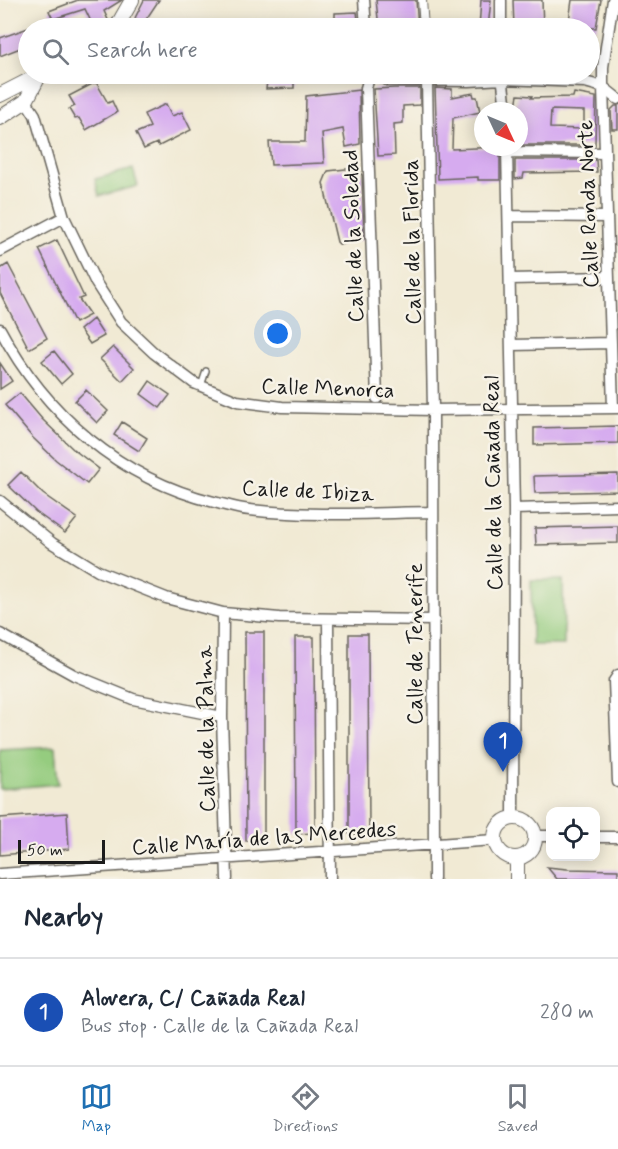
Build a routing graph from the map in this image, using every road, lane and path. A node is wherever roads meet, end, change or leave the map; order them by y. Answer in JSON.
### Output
{"nodes":[{"id":1,"x":132,"y":0,"type":"edge"},
{"id":2,"x":364,"y":0,"type":"edge"},
{"id":3,"x":422,"y":0,"type":"edge"},
{"id":4,"x":501,"y":0,"type":"edge"},
{"id":5,"x":613,"y":0,"type":"edge"},
{"id":6,"x":122,"y":18,"type":"edge"},
{"id":7,"x":365,"y":18,"type":"edge"},
{"id":8,"x":423,"y":18,"type":"edge"},
{"id":9,"x":501,"y":18,"type":"edge"},
{"id":10,"x":20,"y":84,"type":"edge"},
{"id":11,"x":35,"y":84,"type":"edge"},
{"id":12,"x":367,"y":84,"type":"edge"},
{"id":13,"x":427,"y":84,"type":"edge"},
{"id":14,"x":503,"y":84,"type":"edge"},
{"id":15,"x":592,"y":84,"type":"edge"},
{"id":16,"x":603,"y":87,"type":"junction"},
{"id":17,"x":0,"y":94,"type":"edge"},
{"id":18,"x":618,"y":99,"type":"edge"},
{"id":19,"x":26,"y":101,"type":"junction"},
{"id":20,"x":505,"y":102,"type":"edge"},
{"id":21,"x":0,"y":118,"type":"edge"},
{"id":22,"x":528,"y":151,"type":"edge"},
{"id":23,"x":605,"y":153,"type":"junction"},
{"id":24,"x":507,"y":156,"type":"edge"},
{"id":25,"x":509,"y":216,"type":"junction"},
{"id":26,"x":64,"y":217,"type":"junction"},
{"id":27,"x":607,"y":217,"type":"junction"},
{"id":28,"x":0,"y":251,"type":"edge"},
{"id":29,"x":609,"y":277,"type":"junction"},
{"id":30,"x":510,"y":279,"type":"junction"},
{"id":31,"x":0,"y":329,"type":"edge"},
{"id":32,"x":611,"y":343,"type":"junction"},
{"id":33,"x":512,"y":345,"type":"junction"},
{"id":34,"x":206,"y":371,"type":"dead end"},
{"id":35,"x":201,"y":386,"type":"junction"},
{"id":36,"x":377,"y":398,"type":"joint"},
{"id":37,"x":615,"y":408,"type":"edge"},
{"id":38,"x":369,"y":409,"type":"junction"},
{"id":39,"x":513,"y":409,"type":"junction"},
{"id":40,"x":433,"y":410,"type":"junction"},
{"id":41,"x":0,"y":501,"type":"edge"},
{"id":42,"x":618,"y":506,"type":"edge"},
{"id":43,"x":514,"y":509,"type":"junction"},
{"id":44,"x":432,"y":512,"type":"junction"},
{"id":45,"x":223,"y":613,"type":"junction"},
{"id":46,"x":328,"y":619,"type":"junction"},
{"id":47,"x":434,"y":620,"type":"junction"},
{"id":48,"x":0,"y":634,"type":"edge"},
{"id":49,"x":618,"y":675,"type":"edge"},
{"id":50,"x":222,"y":717,"type":"junction"},
{"id":51,"x":618,"y":783,"type":"edge"},
{"id":52,"x":513,"y":818,"type":"junction"},
{"id":53,"x":535,"y":836,"type":"junction"},
{"id":54,"x":546,"y":836,"type":"edge"},
{"id":55,"x":600,"y":837,"type":"edge"},
{"id":56,"x":618,"y":837,"type":"edge"},
{"id":57,"x":495,"y":840,"type":"junction"},
{"id":58,"x":433,"y":845,"type":"junction"},
{"id":59,"x":329,"y":852,"type":"junction"},
{"id":60,"x":228,"y":859,"type":"junction"},
{"id":61,"x":518,"y":859,"type":"junction"},
{"id":62,"x":0,"y":874,"type":"edge"},
{"id":63,"x":227,"y":879,"type":"edge"},
{"id":64,"x":330,"y":879,"type":"edge"},
{"id":65,"x":434,"y":879,"type":"edge"},
{"id":66,"x":517,"y":879,"type":"edge"}],
"edges":[{"from":1,"to":6,"type":"street"},
{"from":2,"to":7,"type":"street"},
{"from":3,"to":8,"type":"street"},
{"from":4,"to":9,"type":"street"},
{"from":5,"to":16,"type":"street","name":"Calle Ronda Norte"},
{"from":10,"to":17,"type":"street"},
{"from":11,"to":19,"type":"street"},
{"from":12,"to":36,"type":"street","name":"Calle de la Soledad"},
{"from":13,"to":40,"type":"street","name":"Calle de la Florida"},
{"from":14,"to":20,"type":"street"},
{"from":15,"to":16,"type":"street"},
{"from":16,"to":18,"type":"street"},
{"from":16,"to":23,"type":"street","name":"Calle Ronda Norte"},
{"from":19,"to":21,"type":"street"},
{"from":19,"to":26,"type":"street","name":"Calle Menorca"},
{"from":22,"to":23,"type":"street"},
{"from":23,"to":27,"type":"street","name":"Calle Ronda Norte"},
{"from":24,"to":25,"type":"street","name":"Calle de la Cañada Real"},
{"from":25,"to":27,"type":"street"},
{"from":25,"to":30,"type":"street","name":"Calle de la Cañada Real"},
{"from":26,"to":28,"type":"street"},
{"from":26,"to":35,"type":"street","name":"Calle Menorca"},
{"from":27,"to":29,"type":"street","name":"Calle Ronda Norte"},
{"from":29,"to":30,"type":"street"},
{"from":29,"to":32,"type":"street","name":"Calle Ronda Norte"},
{"from":30,"to":33,"type":"street","name":"Calle de la Cañada Real"},
{"from":31,"to":44,"type":"street","name":"Calle de Ibiza"},
{"from":32,"to":33,"type":"street"},
{"from":32,"to":37,"type":"street","name":"Calle Ronda Norte"},
{"from":33,"to":39,"type":"street","name":"Calle de la Cañada Real"},
{"from":34,"to":35,"type":"lane"},
{"from":35,"to":38,"type":"street","name":"Calle Menorca"},
{"from":36,"to":38,"type":"street"},
{"from":37,"to":39,"type":"street","name":"Calle Menorca"},
{"from":38,"to":40,"type":"street","name":"Calle Menorca"},
{"from":39,"to":40,"type":"street","name":"Calle Menorca"},
{"from":39,"to":43,"type":"street","name":"Calle de la Cañada Real"},
{"from":40,"to":44,"type":"street","name":"Calle de Tenerife"},
{"from":41,"to":45,"type":"street"},
{"from":42,"to":43,"type":"street"},
{"from":43,"to":52,"type":"street","name":"Calle de la Cañada Real"},
{"from":44,"to":47,"type":"street","name":"Calle de Tenerife"},
{"from":45,"to":46,"type":"street"},
{"from":45,"to":50,"type":"street","name":"Calle de la Palma"},
{"from":46,"to":47,"type":"street"},
{"from":46,"to":59,"type":"street"},
{"from":47,"to":58,"type":"street","name":"Calle de Tenerife"},
{"from":48,"to":50,"type":"street"},
{"from":49,"to":51,"type":"street"},
{"from":50,"to":60,"type":"street","name":"Calle de la Palma"},
{"from":52,"to":53,"type":"street"},
{"from":52,"to":57,"type":"street"},
{"from":53,"to":54,"type":"street"},
{"from":53,"to":61,"type":"street"},
{"from":55,"to":56,"type":"street"},
{"from":57,"to":58,"type":"street","name":"Calle María de las Mercedes"},
{"from":57,"to":61,"type":"street"},
{"from":58,"to":59,"type":"street","name":"Calle María de las Mercedes"},
{"from":58,"to":65,"type":"street","name":"Calle de Tenerife"},
{"from":59,"to":60,"type":"street","name":"Calle María de las Mercedes"},
{"from":59,"to":64,"type":"street"},
{"from":60,"to":62,"type":"street","name":"Calle María de las Mercedes"},
{"from":60,"to":63,"type":"street","name":"Calle de la Palma"},
{"from":61,"to":66,"type":"street"}]}
